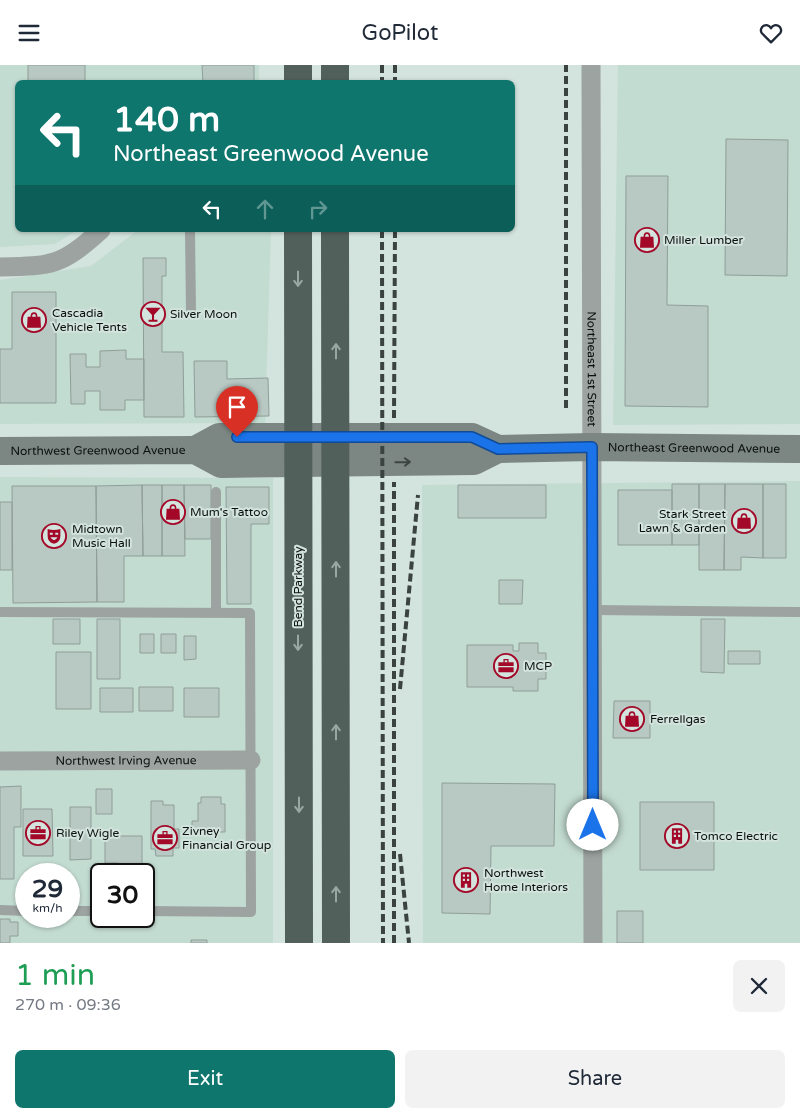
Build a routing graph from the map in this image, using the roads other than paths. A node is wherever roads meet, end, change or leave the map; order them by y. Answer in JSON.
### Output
{"nodes":[{"id":1,"x":298,"y":65,"type":"edge"},
{"id":2,"x":335,"y":65,"type":"edge"},
{"id":3,"x":591,"y":65,"type":"edge"},
{"id":4,"x":298,"y":80,"type":"edge"},
{"id":5,"x":335,"y":80,"type":"edge"},
{"id":6,"x":99,"y":232,"type":"edge"},
{"id":7,"x":190,"y":232,"type":"edge"},
{"id":8,"x":298,"y":232,"type":"edge"},
{"id":9,"x":335,"y":232,"type":"edge"},
{"id":10,"x":0,"y":267,"type":"edge"},
{"id":11,"x":191,"y":312,"type":"dead end"},
{"id":12,"x":592,"y":447,"type":"junction"},
{"id":13,"x":354,"y":449,"type":"joint"},
{"id":14,"x":800,"y":449,"type":"edge"},
{"id":15,"x":0,"y":451,"type":"edge"},
{"id":16,"x":216,"y":492,"type":"dead end"},
{"id":17,"x":593,"y":610,"type":"junction"},
{"id":18,"x":800,"y":612,"type":"edge"},
{"id":19,"x":0,"y":613,"type":"edge"},
{"id":20,"x":216,"y":613,"type":"junction"},
{"id":21,"x":251,"y":760,"type":"junction"},
{"id":22,"x":0,"y":761,"type":"edge"},
{"id":23,"x":0,"y":911,"type":"edge"},
{"id":24,"x":15,"y":911,"type":"edge"},
{"id":25,"x":155,"y":911,"type":"edge"},
{"id":26,"x":300,"y":943,"type":"edge"},
{"id":27,"x":336,"y":943,"type":"edge"},
{"id":28,"x":594,"y":943,"type":"edge"}],
"edges":[{"from":1,"to":4,"type":"highway"},
{"from":2,"to":5,"type":"highway"},
{"from":3,"to":12,"type":"street","name":"Northeast 1st Street"},
{"from":6,"to":10,"type":"street"},
{"from":7,"to":11,"type":"lane"},
{"from":8,"to":26,"type":"highway","name":"Bend Parkway","one_way":true},
{"from":27,"to":9,"type":"highway","one_way":true},
{"from":12,"to":13,"type":"main road","name":"Northeast Greenwood Avenue"},
{"from":12,"to":14,"type":"main road","name":"Northeast Greenwood Avenue"},
{"from":12,"to":17,"type":"street","name":"Northeast 1st Street"},
{"from":13,"to":15,"type":"main road","name":"Northwest Greenwood Avenue"},
{"from":16,"to":20,"type":"lane"},
{"from":17,"to":18,"type":"lane"},
{"from":17,"to":28,"type":"street","name":"Northeast 1st Street"},
{"from":19,"to":20,"type":"lane"},
{"from":20,"to":21,"type":"lane"},
{"from":21,"to":22,"type":"street","name":"Northwest Irving Avenue"},
{"from":21,"to":25,"type":"lane"},
{"from":23,"to":24,"type":"lane"}]}
